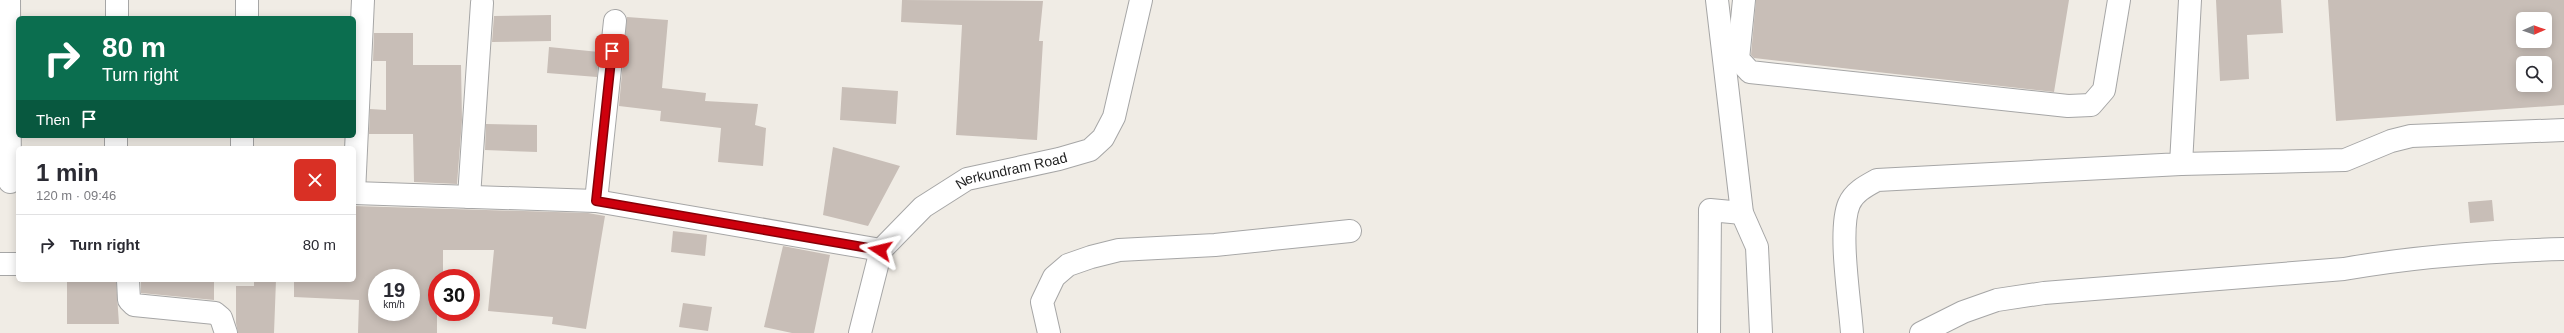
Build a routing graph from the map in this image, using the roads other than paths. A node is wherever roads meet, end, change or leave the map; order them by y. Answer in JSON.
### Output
{"nodes":[{"id":1,"x":9,"y":0,"type":"edge"},
{"id":2,"x":117,"y":0,"type":"edge"},
{"id":3,"x":247,"y":0,"type":"edge"},
{"id":4,"x":363,"y":0,"type":"edge"},
{"id":5,"x":1141,"y":0,"type":"edge"},
{"id":6,"x":1717,"y":0,"type":"edge"},
{"id":7,"x":1744,"y":0,"type":"edge"},
{"id":8,"x":2119,"y":0,"type":"edge"},
{"id":9,"x":2190,"y":0,"type":"edge"},
{"id":10,"x":482,"y":3,"type":"dead end"},
{"id":11,"x":117,"y":16,"type":"edge"},
{"id":12,"x":247,"y":16,"type":"edge"},
{"id":13,"x":615,"y":21,"type":"dead end"},
{"id":14,"x":2564,"y":130,"type":"edge"},
{"id":15,"x":356,"y":150,"type":"edge"},
{"id":16,"x":2181,"y":164,"type":"junction"},
{"id":17,"x":9,"y":182,"type":"edge"},
{"id":18,"x":356,"y":193,"type":"edge"},
{"id":19,"x":469,"y":197,"type":"junction"},
{"id":20,"x":596,"y":201,"type":"junction"},
{"id":21,"x":1742,"y":213,"type":"junction"},
{"id":22,"x":1350,"y":231,"type":"dead end"},
{"id":23,"x":2564,"y":249,"type":"edge"},
{"id":24,"x":880,"y":250,"type":"junction"},
{"id":25,"x":0,"y":264,"type":"edge"},
{"id":26,"x":16,"y":264,"type":"edge"},
{"id":27,"x":128,"y":282,"type":"edge"},
{"id":28,"x":226,"y":333,"type":"edge"},
{"id":29,"x":860,"y":333,"type":"edge"},
{"id":30,"x":1049,"y":333,"type":"edge"},
{"id":31,"x":1709,"y":333,"type":"edge"},
{"id":32,"x":1761,"y":333,"type":"edge"},
{"id":33,"x":1852,"y":333,"type":"edge"},
{"id":34,"x":1921,"y":333,"type":"edge"}],
"edges":[{"from":1,"to":17,"type":"street"},
{"from":2,"to":11,"type":"street"},
{"from":3,"to":12,"type":"street"},
{"from":4,"to":15,"type":"street"},
{"from":5,"to":24,"type":"street","name":"Nerkundram Road"},
{"from":6,"to":21,"type":"street"},
{"from":7,"to":8,"type":"street"},
{"from":9,"to":16,"type":"street"},
{"from":10,"to":19,"type":"street"},
{"from":13,"to":20,"type":"street"},
{"from":14,"to":16,"type":"street"},
{"from":16,"to":33,"type":"street"},
{"from":18,"to":19,"type":"street"},
{"from":19,"to":20,"type":"street"},
{"from":20,"to":24,"type":"street"},
{"from":21,"to":31,"type":"street"},
{"from":21,"to":32,"type":"street"},
{"from":22,"to":30,"type":"street"},
{"from":23,"to":34,"type":"street"},
{"from":24,"to":29,"type":"street"},
{"from":25,"to":26,"type":"street"},
{"from":27,"to":28,"type":"street"}]}
